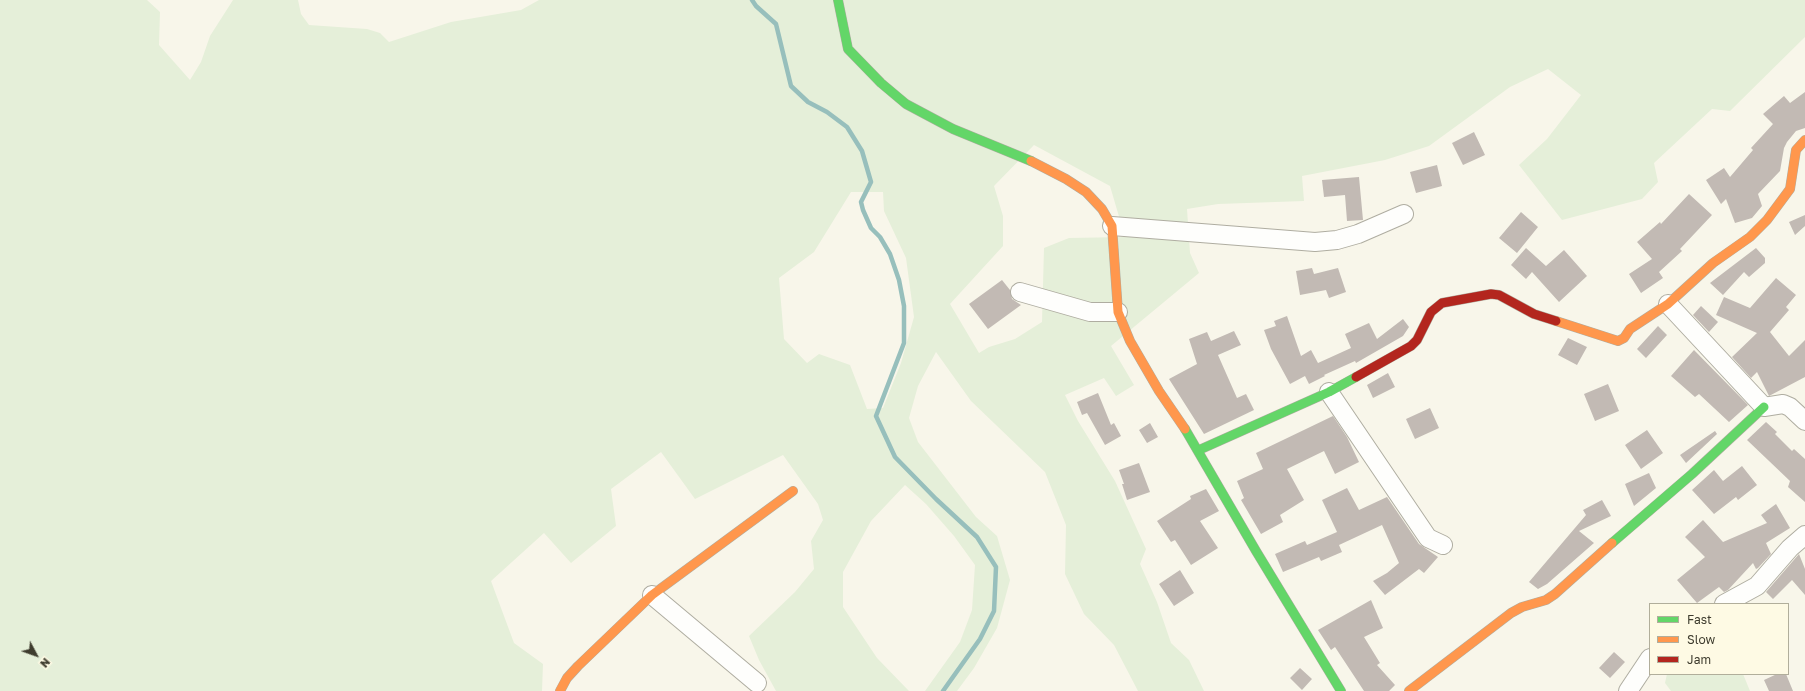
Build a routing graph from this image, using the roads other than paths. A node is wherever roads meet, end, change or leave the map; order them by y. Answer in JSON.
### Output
{"nodes":[{"id":1,"x":838,"y":0,"type":"edge"},
{"id":2,"x":1805,"y":140,"type":"edge"},
{"id":3,"x":1404,"y":214,"type":"dead end"},
{"id":4,"x":1112,"y":226,"type":"junction"},
{"id":5,"x":1020,"y":292,"type":"dead end"},
{"id":6,"x":1668,"y":304,"type":"junction"},
{"id":7,"x":1118,"y":312,"type":"junction"},
{"id":8,"x":1329,"y":392,"type":"junction"},
{"id":9,"x":1764,"y":407,"type":"junction"},
{"id":10,"x":1805,"y":421,"type":"edge"},
{"id":11,"x":1199,"y":450,"type":"junction"},
{"id":12,"x":793,"y":491,"type":"dead end"},
{"id":13,"x":1805,"y":535,"type":"edge"},
{"id":14,"x":1443,"y":545,"type":"dead end"},
{"id":15,"x":652,"y":595,"type":"junction"},
{"id":16,"x":1726,"y":603,"type":"edge"},
{"id":17,"x":1649,"y":660,"type":"edge"},
{"id":18,"x":757,"y":683,"type":"dead end"},
{"id":19,"x":560,"y":691,"type":"edge"},
{"id":20,"x":1340,"y":691,"type":"edge"},
{"id":21,"x":1409,"y":691,"type":"edge"},
{"id":22,"x":1628,"y":691,"type":"edge"}],
"edges":[{"from":1,"to":4,"type":"street"},
{"from":2,"to":6,"type":"street"},
{"from":3,"to":4,"type":"street"},
{"from":4,"to":7,"type":"street"},
{"from":5,"to":7,"type":"street"},
{"from":6,"to":8,"type":"street"},
{"from":6,"to":9,"type":"street"},
{"from":7,"to":11,"type":"street"},
{"from":8,"to":11,"type":"street"},
{"from":8,"to":14,"type":"street"},
{"from":9,"to":10,"type":"street"},
{"from":9,"to":21,"type":"street"},
{"from":11,"to":20,"type":"street"},
{"from":12,"to":15,"type":"street"},
{"from":13,"to":16,"type":"street"},
{"from":15,"to":18,"type":"street"},
{"from":15,"to":19,"type":"street"},
{"from":17,"to":22,"type":"street"}]}
